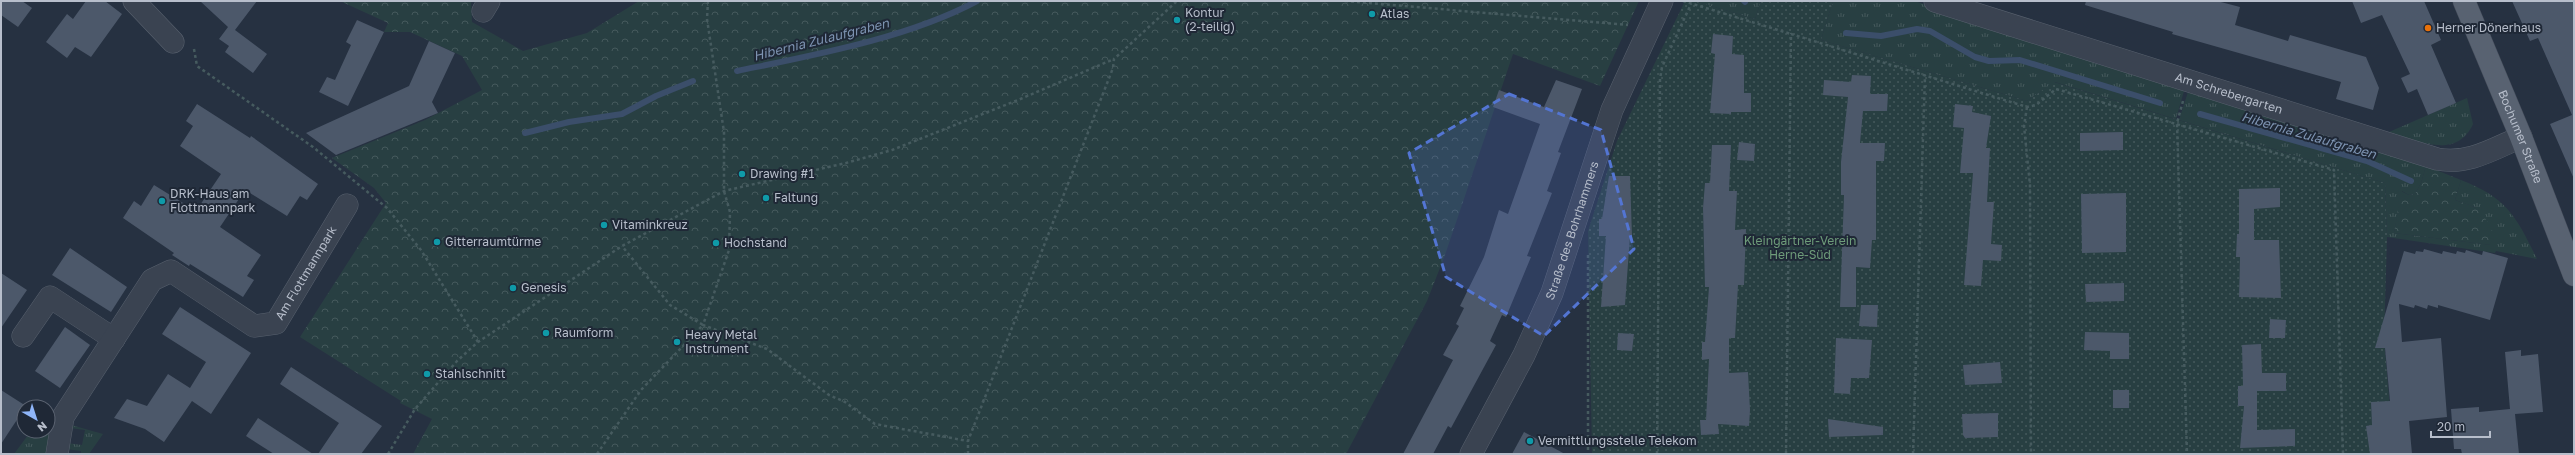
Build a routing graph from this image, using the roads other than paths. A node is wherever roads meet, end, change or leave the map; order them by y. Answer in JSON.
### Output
{"nodes":[{"id":1,"x":134,"y":1,"type":"edge"},
{"id":2,"x":1662,"y":1,"type":"edge"},
{"id":3,"x":1935,"y":1,"type":"edge"},
{"id":4,"x":2464,"y":1,"type":"edge"},
{"id":5,"x":173,"y":42,"type":"dead end"},
{"id":6,"x":2521,"y":136,"type":"junction"},
{"id":7,"x":347,"y":205,"type":"dead end"},
{"id":8,"x":2574,"y":275,"type":"edge"},
{"id":9,"x":23,"y":336,"type":"dead end"},
{"id":10,"x":114,"y":339,"type":"junction"},
{"id":11,"x":58,"y":454,"type":"edge"},
{"id":12,"x":1471,"y":454,"type":"edge"}],
"edges":[{"from":1,"to":5,"type":"street"},
{"from":2,"to":12,"type":"street","name":"Straße des Bohrhammers"},
{"from":3,"to":6,"type":"street","name":"Am Schrebergarten"},
{"from":4,"to":6,"type":"main road","name":"Bochumer Straße"},
{"from":6,"to":8,"type":"main road","name":"Bochumer Straße"},
{"from":7,"to":10,"type":"street","name":"Am Flottmannpark"},
{"from":9,"to":10,"type":"street"},
{"from":10,"to":11,"type":"street","name":"Am Flottmannpark"}]}
